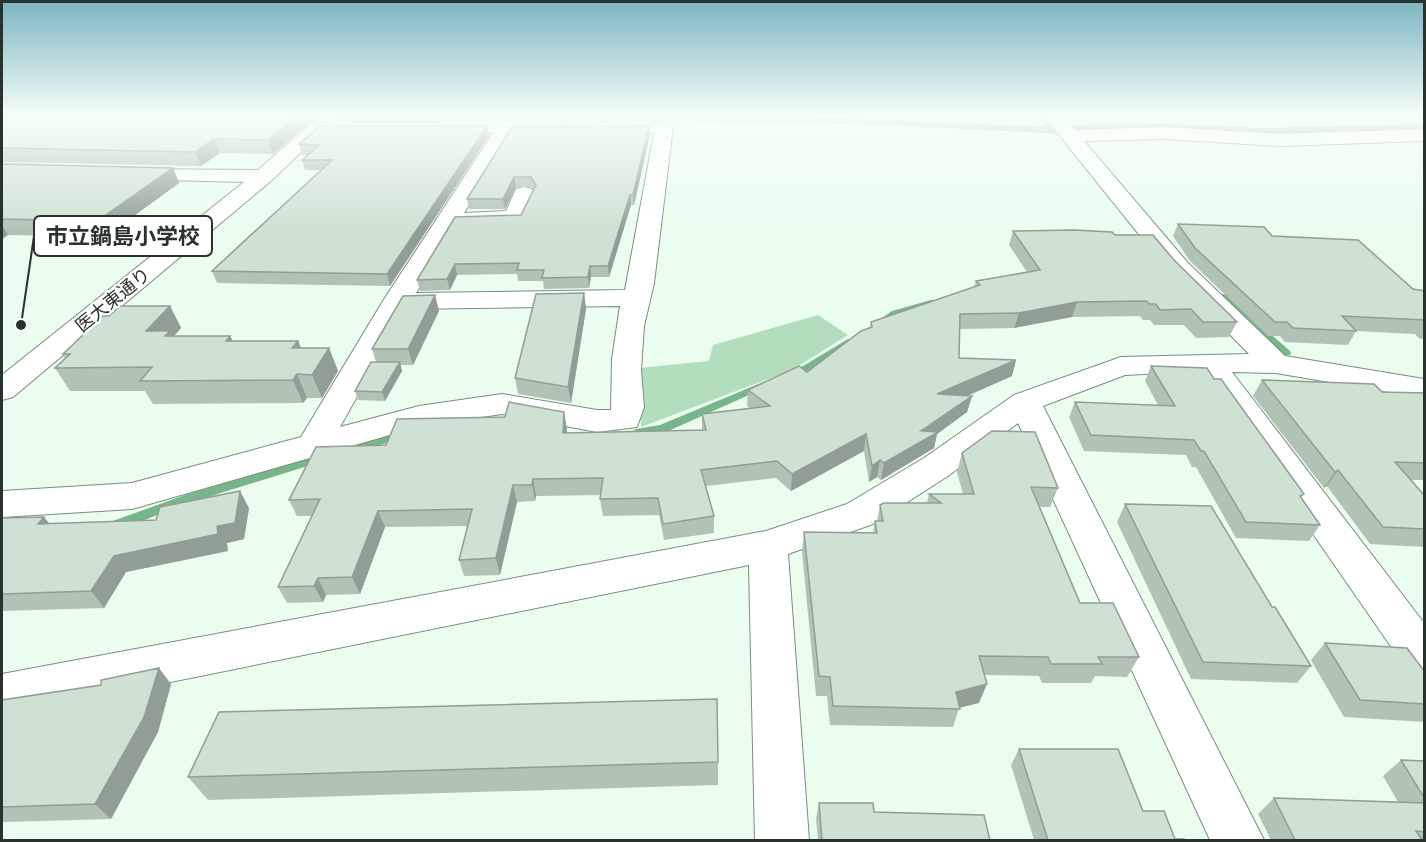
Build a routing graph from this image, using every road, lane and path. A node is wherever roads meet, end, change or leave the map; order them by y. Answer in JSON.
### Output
{"nodes":[{"id":1,"x":291,"y":154,"type":"edge"},
{"id":2,"x":489,"y":154,"type":"edge"},
{"id":3,"x":660,"y":154,"type":"edge"},
{"id":4,"x":1085,"y":154,"type":"edge"},
{"id":5,"x":114,"y":172,"type":"edge"},
{"id":6,"x":265,"y":176,"type":"junction"},
{"id":7,"x":524,"y":194,"type":"dead end"},
{"id":8,"x":449,"y":218,"type":"junction"},
{"id":9,"x":635,"y":298,"type":"junction"},
{"id":10,"x":397,"y":302,"type":"junction"},
{"id":11,"x":1209,"y":362,"type":"junction"},
{"id":12,"x":1276,"y":364,"type":"junction"},
{"id":13,"x":2,"y":390,"type":"edge"},
{"id":14,"x":1419,"y":392,"type":"edge"},
{"id":15,"x":1024,"y":402,"type":"junction"},
{"id":16,"x":313,"y":445,"type":"junction"},
{"id":17,"x":2,"y":504,"type":"edge"},
{"id":18,"x":768,"y":546,"type":"junction"},
{"id":19,"x":1425,"y":657,"type":"edge"},
{"id":20,"x":2,"y":695,"type":"edge"},
{"id":21,"x":782,"y":840,"type":"edge"},
{"id":22,"x":1237,"y":840,"type":"edge"}],
"edges":[{"from":1,"to":6,"type":"street","name":"医大東通り"},
{"from":2,"to":8,"type":"street"},
{"from":3,"to":9,"type":"street"},
{"from":4,"to":12,"type":"street"},
{"from":5,"to":6,"type":"street"},
{"from":6,"to":13,"type":"street","name":"医大東通り"},
{"from":7,"to":8,"type":"street"},
{"from":8,"to":10,"type":"street"},
{"from":9,"to":10,"type":"street"},
{"from":9,"to":16,"type":"street"},
{"from":10,"to":16,"type":"street"},
{"from":11,"to":12,"type":"street"},
{"from":11,"to":15,"type":"street"},
{"from":11,"to":19,"type":"street"},
{"from":12,"to":14,"type":"street"},
{"from":15,"to":18,"type":"street"},
{"from":15,"to":22,"type":"street"},
{"from":16,"to":17,"type":"street"},
{"from":18,"to":20,"type":"street"},
{"from":18,"to":21,"type":"street"}]}
